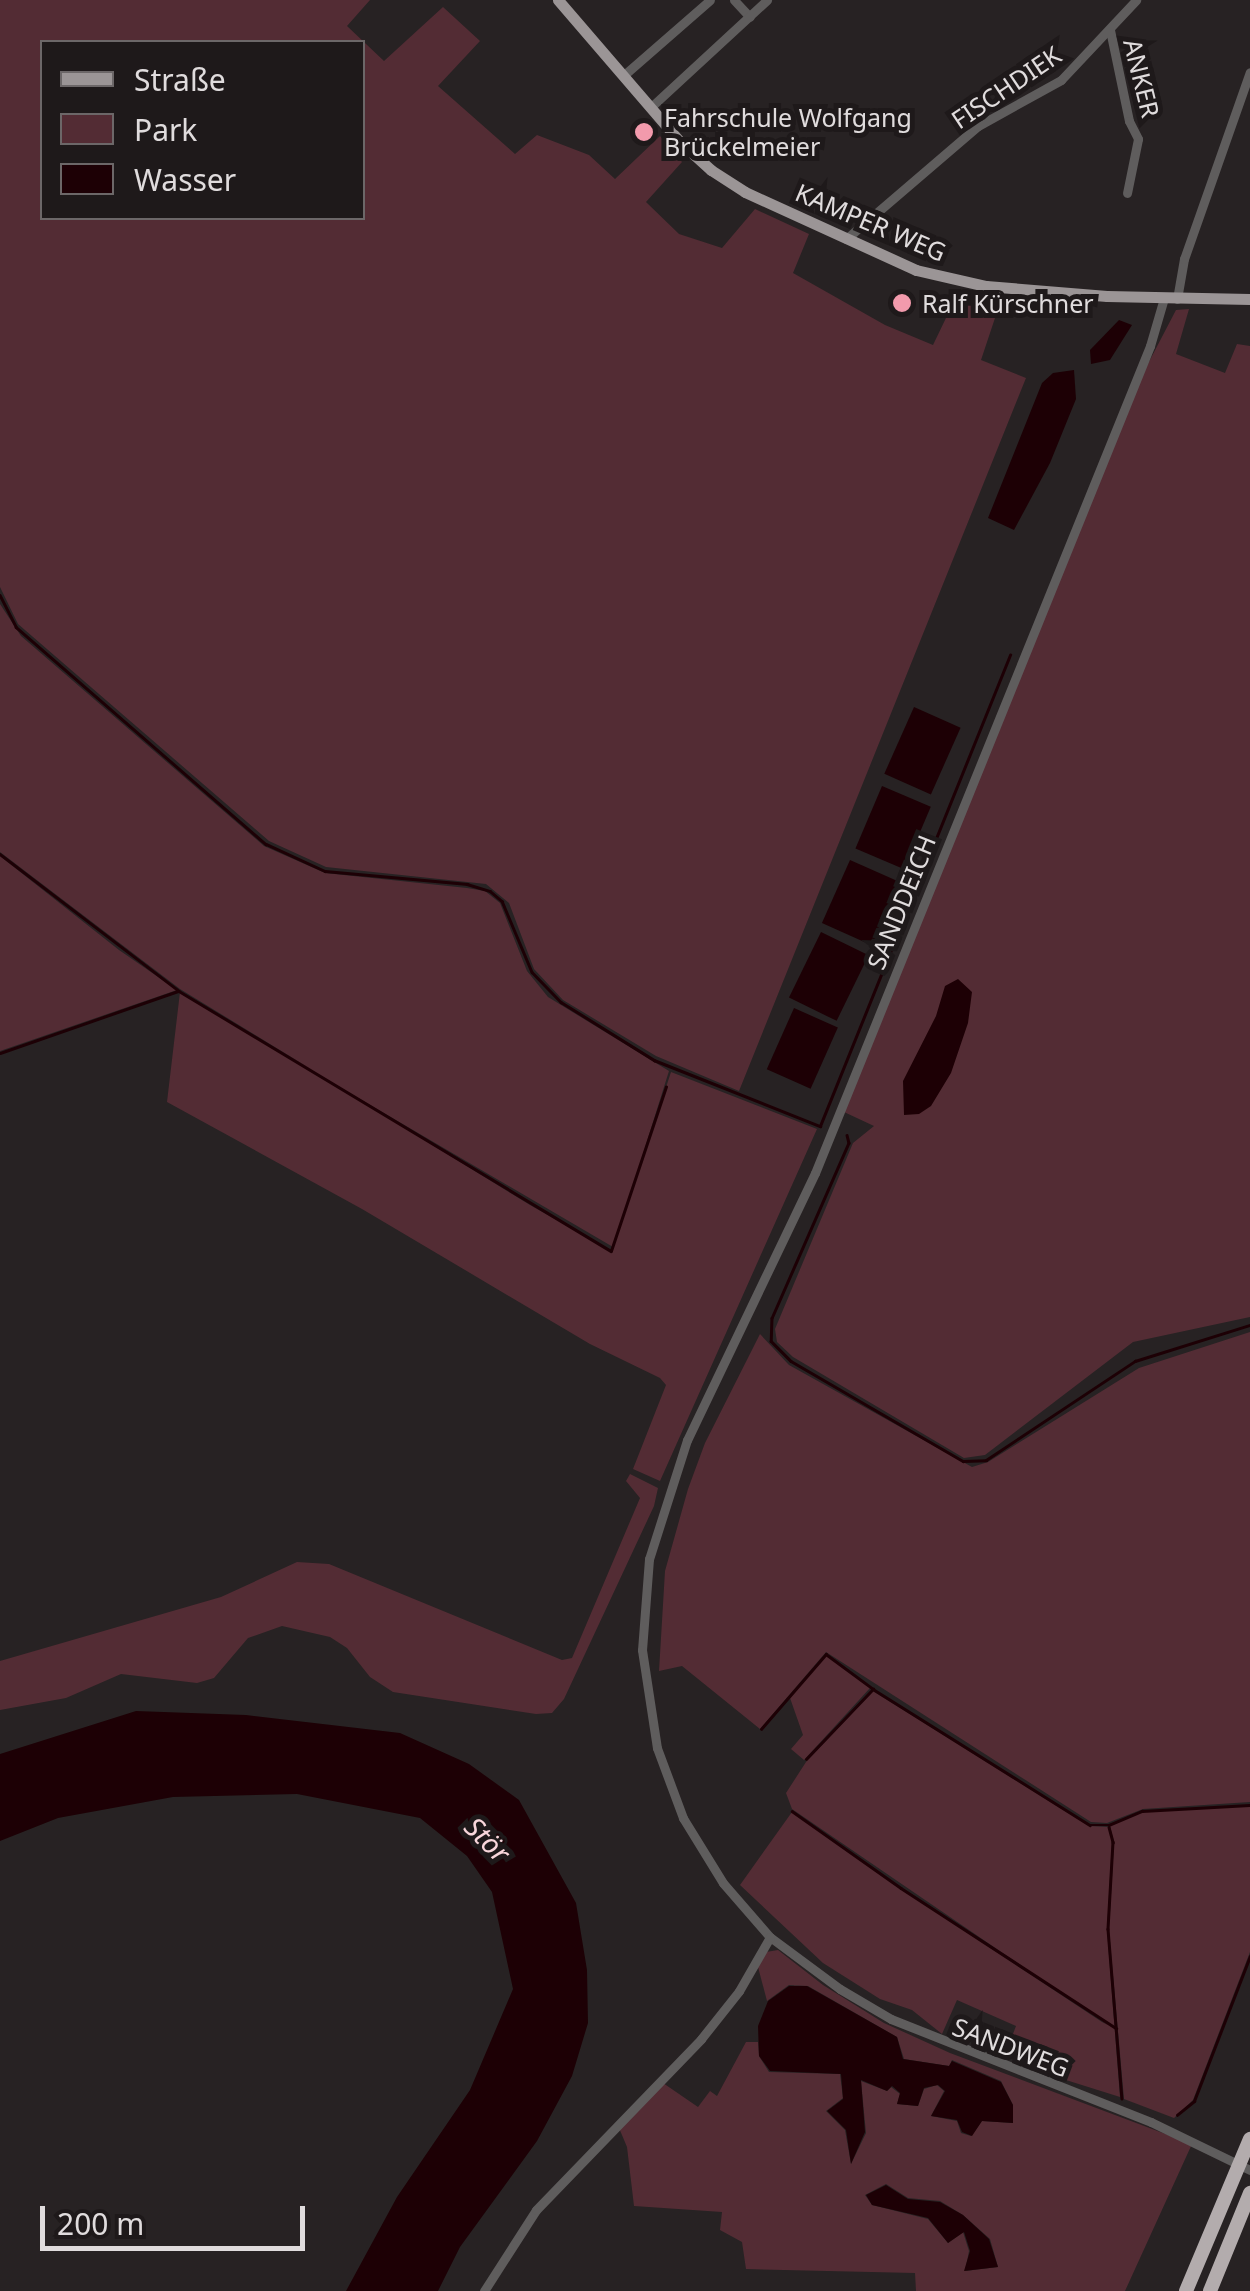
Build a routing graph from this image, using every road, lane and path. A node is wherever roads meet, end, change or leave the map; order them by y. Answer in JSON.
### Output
{"nodes":[{"id":1,"x":558,"y":0,"type":"edge"},
{"id":2,"x":710,"y":0,"type":"edge"},
{"id":3,"x":734,"y":0,"type":"edge"},
{"id":4,"x":767,"y":0,"type":"edge"},
{"id":5,"x":1136,"y":0,"type":"edge"},
{"id":6,"x":750,"y":17,"type":"junction"},
{"id":7,"x":1110,"y":30,"type":"junction"},
{"id":8,"x":1250,"y":72,"type":"edge"},
{"id":9,"x":624,"y":75,"type":"junction"},
{"id":10,"x":651,"y":107,"type":"junction"},
{"id":11,"x":1126,"y":193,"type":"dead end"},
{"id":12,"x":846,"y":239,"type":"junction"},
{"id":13,"x":1171,"y":299,"type":"junction"},
{"id":14,"x":1250,"y":299,"type":"edge"},
{"id":15,"x":660,"y":1515,"type":"joint"},
{"id":16,"x":770,"y":1936,"type":"junction"},
{"id":17,"x":1250,"y":2139,"type":"edge"},
{"id":18,"x":1250,"y":2170,"type":"edge"},
{"id":19,"x":1250,"y":2193,"type":"edge"},
{"id":20,"x":484,"y":2291,"type":"edge"},
{"id":21,"x":1186,"y":2291,"type":"edge"},
{"id":22,"x":1210,"y":2291,"type":"edge"}],
"edges":[{"from":1,"to":9,"type":"main road","name":"KAMPER WEG"},
{"from":2,"to":9,"type":"street"},
{"from":3,"to":6,"type":"street"},
{"from":4,"to":6,"type":"street"},
{"from":5,"to":7,"type":"street","name":"FISCHDIEK"},
{"from":6,"to":10,"type":"street"},
{"from":7,"to":11,"type":"street","name":"ANKER"},
{"from":7,"to":12,"type":"street","name":"FISCHDIEK"},
{"from":8,"to":13,"type":"street","name":"SANDDEICH"},
{"from":9,"to":10,"type":"main road","name":"KAMPER WEG"},
{"from":10,"to":12,"type":"main road","name":"KAMPER WEG"},
{"from":12,"to":13,"type":"main road","name":"KAMPER WEG"},
{"from":13,"to":14,"type":"main road","name":"KAMPER WEG"},
{"from":13,"to":15,"type":"street","name":"SANDDEICH"},
{"from":15,"to":16,"type":"street","name":"SANDWEG"},
{"from":16,"to":18,"type":"street","name":"SANDWEG"},
{"from":16,"to":20,"type":"street"},
{"from":17,"to":21,"type":"highway","bridge":true},
{"from":19,"to":22,"type":"highway"}]}
